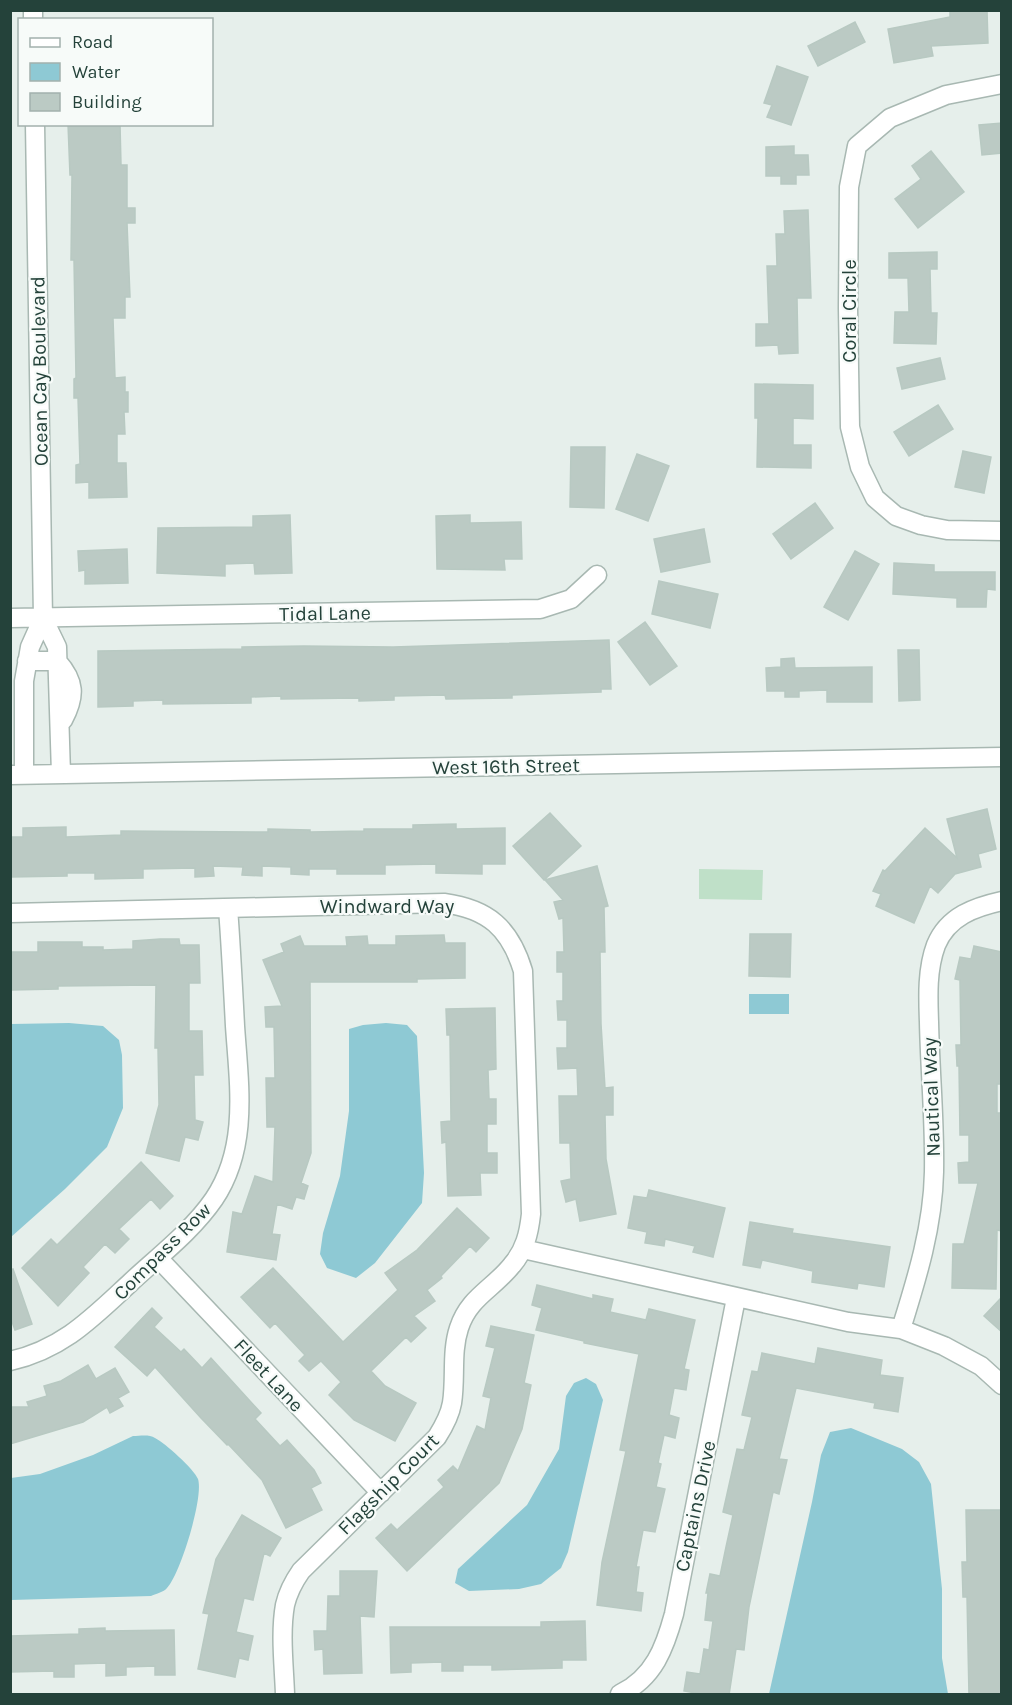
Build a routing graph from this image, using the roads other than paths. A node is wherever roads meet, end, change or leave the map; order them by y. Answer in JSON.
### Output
{"nodes":[{"id":1,"x":1002,"y":84,"type":"edge"},
{"id":2,"x":35,"y":126,"type":"edge"},
{"id":3,"x":1002,"y":531,"type":"edge"},
{"id":4,"x":597,"y":575,"type":"dead end"},
{"id":5,"x":10,"y":618,"type":"edge"},
{"id":6,"x":43,"y":618,"type":"junction"},
{"id":7,"x":27,"y":662,"type":"junction"},
{"id":8,"x":57,"y":662,"type":"junction"},
{"id":9,"x":1002,"y":757,"type":"edge"},
{"id":10,"x":61,"y":774,"type":"junction"},
{"id":11,"x":17,"y":775,"type":"edge"},
{"id":12,"x":1002,"y":901,"type":"edge"},
{"id":13,"x":228,"y":908,"type":"junction"},
{"id":14,"x":10,"y":912,"type":"edge"},
{"id":15,"x":523,"y":1249,"type":"junction"},
{"id":16,"x":158,"y":1257,"type":"junction"},
{"id":17,"x":736,"y":1299,"type":"junction"},
{"id":18,"x":901,"y":1329,"type":"junction"},
{"id":19,"x":10,"y":1361,"type":"edge"},
{"id":20,"x":1002,"y":1385,"type":"edge"},
{"id":21,"x":381,"y":1493,"type":"junction"},
{"id":22,"x":285,"y":1695,"type":"edge"},
{"id":23,"x":620,"y":1695,"type":"edge"}],
"edges":[{"from":1,"to":3,"type":"street","name":"Coral Circle"},
{"from":2,"to":6,"type":"street","name":"Ocean Cay Boulevard"},
{"from":4,"to":6,"type":"street","name":"Tidal Lane"},
{"from":5,"to":6,"type":"street"},
{"from":6,"to":7,"type":"street","name":"Ocean Cay Boulevard"},
{"from":6,"to":8,"type":"street","name":"Ocean Cay Boulevard"},
{"from":7,"to":8,"type":"street"},
{"from":7,"to":11,"type":"street","name":"Ocean Cay Boulevard"},
{"from":8,"to":10,"type":"street","name":"Ocean Cay Boulevard"},
{"from":9,"to":10,"type":"street","name":"West 16th Street"},
{"from":10,"to":11,"type":"street","name":"West 16th Street"},
{"from":12,"to":18,"type":"street","name":"Nautical Way"},
{"from":13,"to":14,"type":"street","name":"Windward Way"},
{"from":13,"to":15,"type":"street","name":"Windward Way"},
{"from":13,"to":16,"type":"street","name":"Compass Row"},
{"from":15,"to":17,"type":"street"},
{"from":15,"to":21,"type":"street","name":"Flagship Court"},
{"from":16,"to":19,"type":"street","name":"Compass Row"},
{"from":16,"to":21,"type":"street","name":"Fleet Lane"},
{"from":17,"to":18,"type":"street"},
{"from":17,"to":23,"type":"street","name":"Captains Drive"},
{"from":18,"to":20,"type":"street"},
{"from":21,"to":22,"type":"street","name":"Flagship Court"}]}
